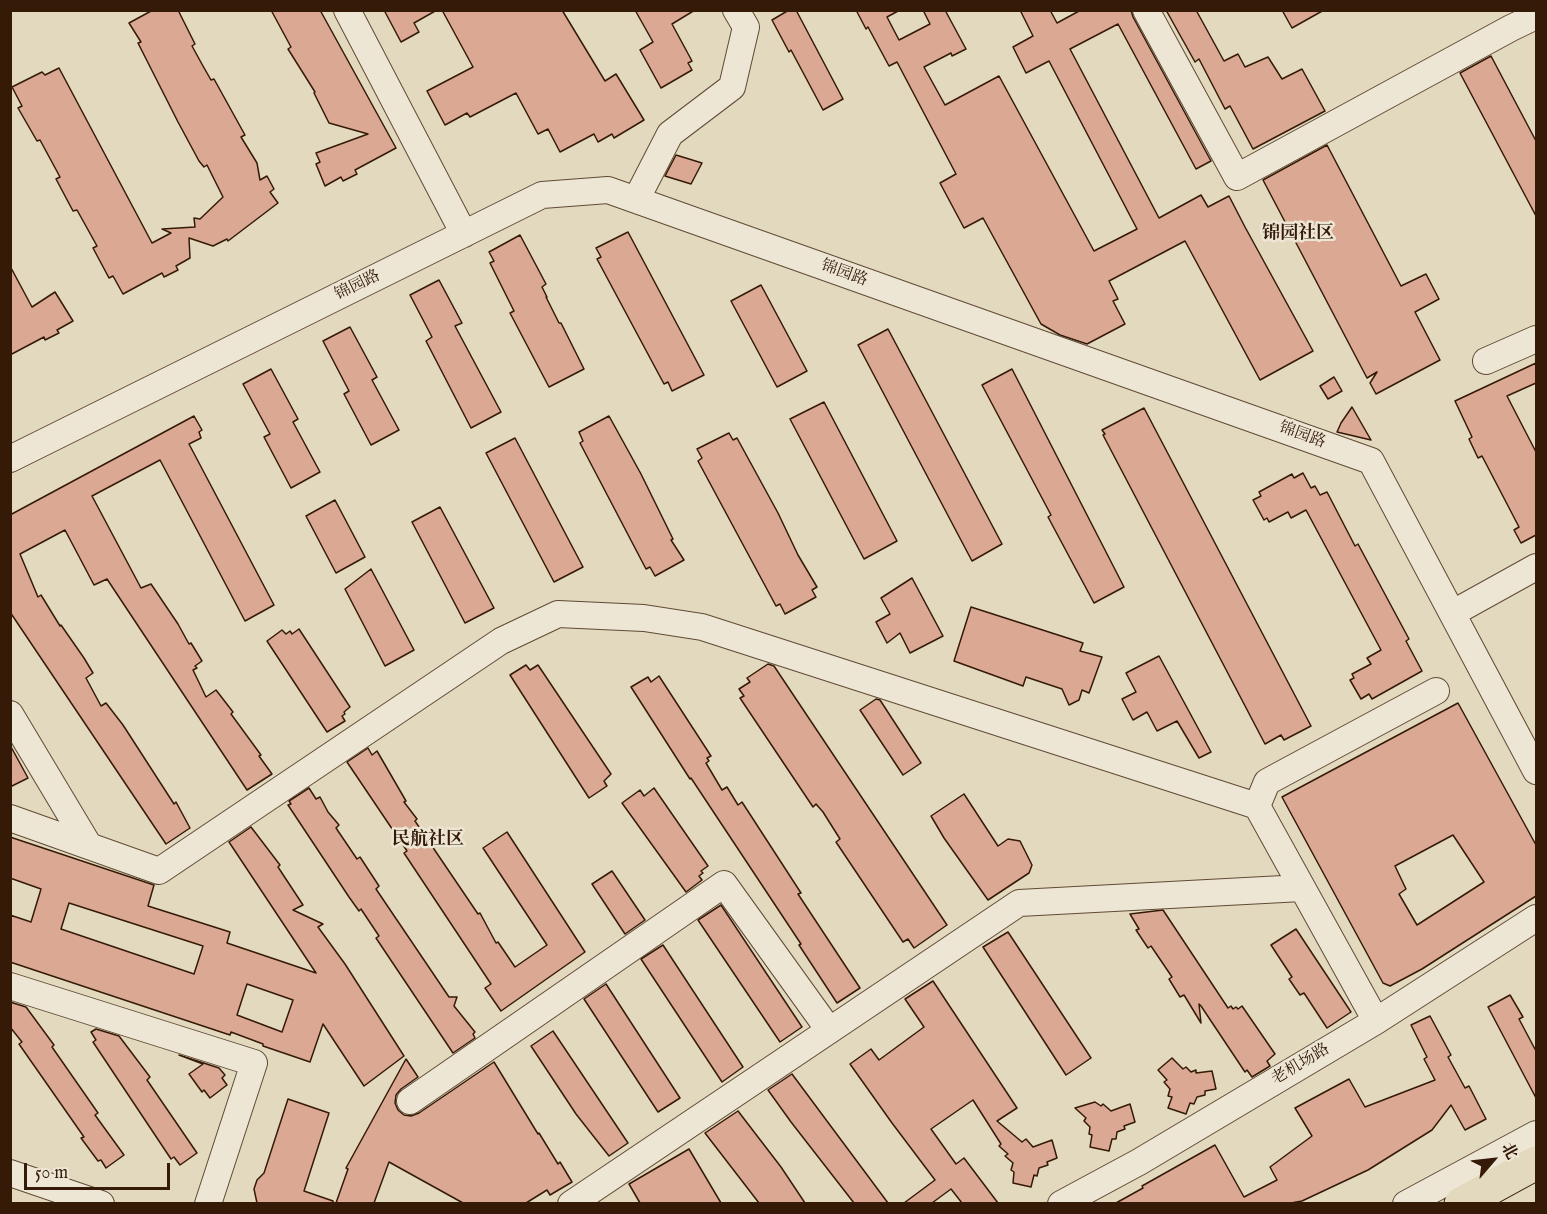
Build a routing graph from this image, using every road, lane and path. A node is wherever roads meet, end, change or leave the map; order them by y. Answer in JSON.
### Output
{"nodes":[{"id":1,"x":347,"y":10,"type":"edge"},
{"id":2,"x":736,"y":10,"type":"edge"},
{"id":3,"x":1146,"y":10,"type":"edge"},
{"id":4,"x":1536,"y":16,"type":"edge"},
{"id":5,"x":636,"y":200,"type":"junction"},
{"id":6,"x":464,"y":234,"type":"junction"},
{"id":7,"x":1536,"y":339,"type":"edge"},
{"id":8,"x":1486,"y":361,"type":"dead end"},
{"id":9,"x":10,"y":459,"type":"edge"},
{"id":10,"x":1536,"y":567,"type":"edge"},
{"id":11,"x":1453,"y":613,"type":"junction"},
{"id":12,"x":1436,"y":691,"type":"dead end"},
{"id":13,"x":10,"y":714,"type":"edge"},
{"id":14,"x":1536,"y":771,"type":"edge"},
{"id":15,"x":1257,"y":806,"type":"junction"},
{"id":16,"x":10,"y":818,"type":"edge"},
{"id":17,"x":89,"y":846,"type":"junction"},
{"id":18,"x":1302,"y":888,"type":"junction"},
{"id":19,"x":1536,"y":918,"type":"edge"},
{"id":20,"x":10,"y":986,"type":"edge"},
{"id":21,"x":1376,"y":1021,"type":"junction"},
{"id":22,"x":829,"y":1030,"type":"junction"},
{"id":23,"x":410,"y":1101,"type":"dead end"},
{"id":24,"x":1536,"y":1134,"type":"edge"},
{"id":25,"x":1536,"y":1163,"type":"edge"},
{"id":26,"x":10,"y":1173,"type":"edge"},
{"id":27,"x":1536,"y":1188,"type":"edge"},
{"id":28,"x":101,"y":1203,"type":"edge"},
{"id":29,"x":207,"y":1203,"type":"edge"},
{"id":30,"x":571,"y":1203,"type":"edge"},
{"id":31,"x":1061,"y":1203,"type":"edge"},
{"id":32,"x":1406,"y":1203,"type":"edge"},
{"id":33,"x":1461,"y":1203,"type":"edge"},
{"id":34,"x":1508,"y":1203,"type":"edge"}],
"edges":[{"from":1,"to":6,"type":"street"},
{"from":2,"to":5,"type":"street"},
{"from":3,"to":4,"type":"street"},
{"from":5,"to":6,"type":"street","name":"锦园路"},
{"from":5,"to":11,"type":"street","name":"锦园路"},
{"from":6,"to":9,"type":"street","name":"锦园路"},
{"from":7,"to":8,"type":"street"},
{"from":10,"to":11,"type":"street"},
{"from":11,"to":14,"type":"street","name":"锦园路"},
{"from":12,"to":15,"type":"street"},
{"from":13,"to":17,"type":"street"},
{"from":15,"to":17,"type":"street"},
{"from":15,"to":18,"type":"street"},
{"from":16,"to":17,"type":"street"},
{"from":18,"to":21,"type":"street"},
{"from":18,"to":22,"type":"street"},
{"from":19,"to":21,"type":"street","name":"老机场路"},
{"from":20,"to":29,"type":"street"},
{"from":21,"to":31,"type":"street","name":"老机场路"},
{"from":22,"to":23,"type":"street"},
{"from":22,"to":30,"type":"street"},
{"from":24,"to":32,"type":"street"},
{"from":25,"to":33,"type":"main road"},
{"from":26,"to":28,"type":"street"},
{"from":27,"to":34,"type":"main road"}]}
